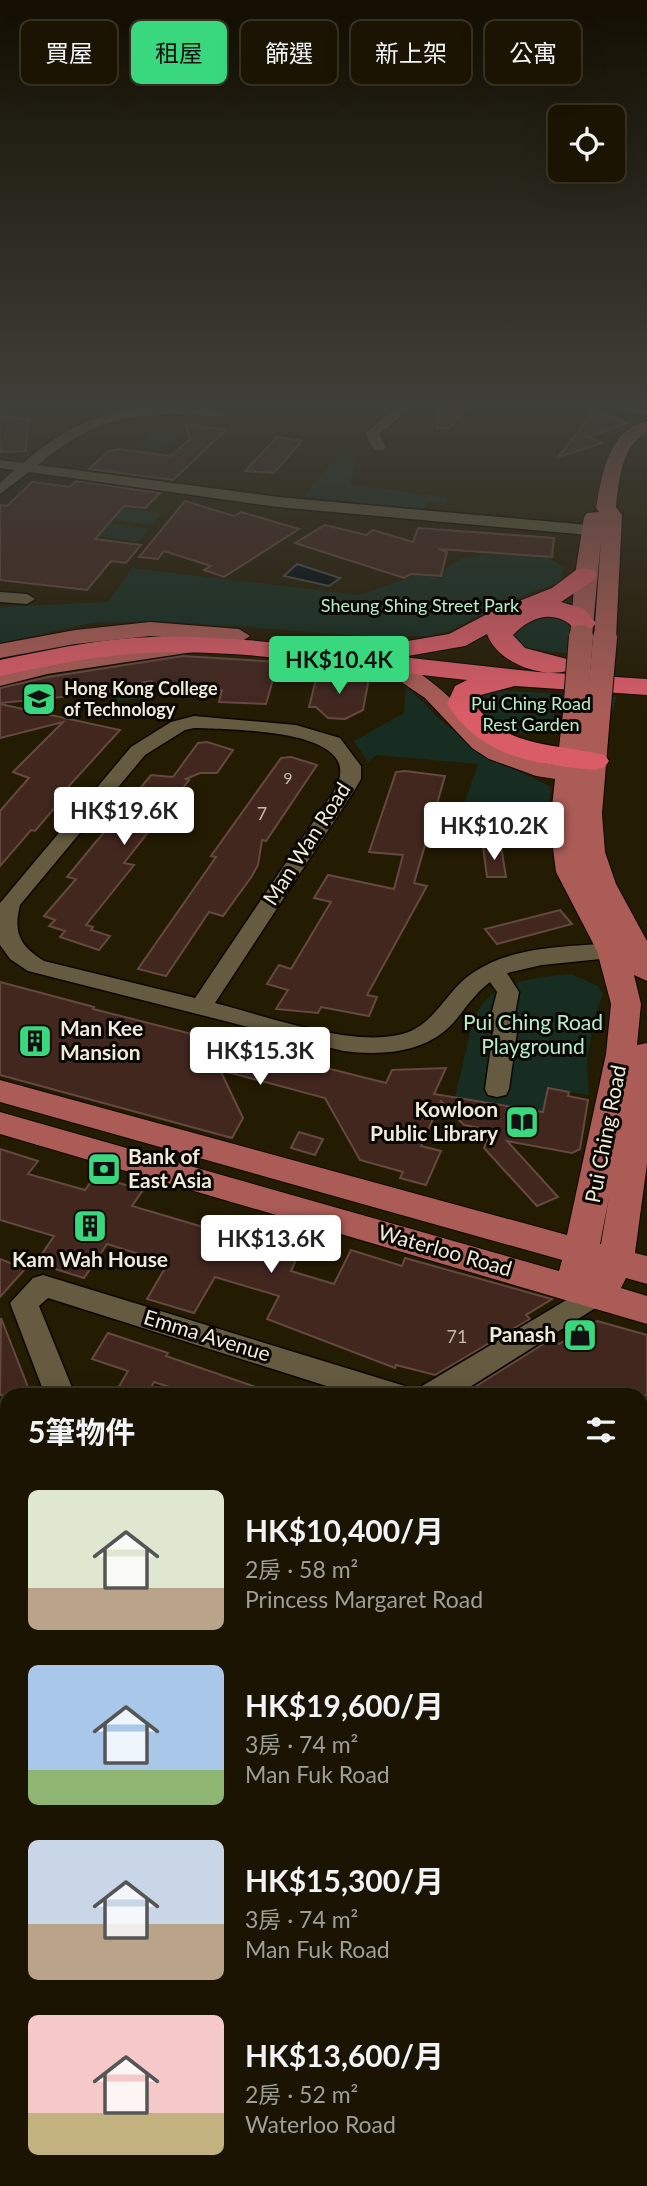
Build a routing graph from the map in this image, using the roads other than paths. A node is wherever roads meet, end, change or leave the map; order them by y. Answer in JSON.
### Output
{"nodes":[{"id":1,"x":353,"y":509,"type":"edge"},
{"id":2,"x":607,"y":509,"type":"edge"},
{"id":3,"x":600,"y":532,"type":"junction"},
{"id":4,"x":584,"y":575,"type":"junction"},
{"id":5,"x":0,"y":597,"type":"edge"},
{"id":6,"x":27,"y":599,"type":"dead end"},
{"id":7,"x":541,"y":601,"type":"junction"},
{"id":8,"x":588,"y":618,"type":"junction"},
{"id":9,"x":239,"y":636,"type":"junction"},
{"id":10,"x":156,"y":640,"type":"junction"},
{"id":11,"x":192,"y":646,"type":"junction"},
{"id":12,"x":0,"y":651,"type":"edge"},
{"id":13,"x":390,"y":657,"type":"junction"},
{"id":14,"x":0,"y":659,"type":"edge"},
{"id":15,"x":0,"y":668,"type":"edge"},
{"id":16,"x":575,"y":669,"type":"junction"},
{"id":17,"x":647,"y":673,"type":"edge"},
{"id":18,"x":0,"y":678,"type":"edge"},
{"id":19,"x":538,"y":680,"type":"junction"},
{"id":20,"x":647,"y":687,"type":"edge"},
{"id":21,"x":586,"y":715,"type":"junction"},
{"id":22,"x":581,"y":767,"type":"junction"},
{"id":23,"x":0,"y":885,"type":"edge"},
{"id":24,"x":22,"y":890,"type":"junction"},
{"id":25,"x":632,"y":957,"type":"edge"},
{"id":26,"x":494,"y":970,"type":"junction"},
{"id":27,"x":201,"y":1007,"type":"junction"},
{"id":28,"x":647,"y":1053,"type":"edge"},
{"id":29,"x":496,"y":1089,"type":"dead end"},
{"id":30,"x":0,"y":1091,"type":"edge"},
{"id":31,"x":0,"y":1123,"type":"edge"},
{"id":32,"x":615,"y":1261,"type":"edge"},
{"id":33,"x":583,"y":1291,"type":"junction"},
{"id":34,"x":647,"y":1310,"type":"edge"},
{"id":35,"x":57,"y":1388,"type":"edge"},
{"id":36,"x":372,"y":1388,"type":"edge"},
{"id":37,"x":442,"y":1388,"type":"edge"}],
"edges":[{"from":1,"to":3,"type":"street"},
{"from":2,"to":3,"type":"main road"},
{"from":3,"to":4,"type":"main road","name":"Pui Ching Road"},
{"from":3,"to":8,"type":"main road","name":"Pui Ching Road"},
{"from":4,"to":7,"type":"highway"},
{"from":4,"to":8,"type":"main road","name":"Pui Ching Road"},
{"from":5,"to":6,"type":"street"},
{"from":7,"to":8,"type":"highway"},
{"from":7,"to":13,"type":"highway"},
{"from":8,"to":16,"type":"highway"},
{"from":8,"to":21,"type":"main road","name":"Pui Ching Road","bridge":true},
{"from":8,"to":21,"type":"main road","name":"Pui Ching Road","bridge":true},
{"from":9,"to":10,"type":"highway"},
{"from":9,"to":12,"type":"main road"},
{"from":9,"to":13,"type":"highway"},
{"from":10,"to":11,"type":"highway"},
{"from":10,"to":14,"type":"highway"},
{"from":10,"to":15,"type":"highway"},
{"from":11,"to":13,"type":"highway"},
{"from":11,"to":18,"type":"main road"},
{"from":13,"to":16,"type":"highway"},
{"from":13,"to":19,"type":"highway"},
{"from":13,"to":22,"type":"main road"},
{"from":16,"to":17,"type":"highway"},
{"from":19,"to":20,"type":"highway"},
{"from":19,"to":22,"type":"highway"},
{"from":21,"to":22,"type":"main road","name":"Pui Ching Road"},
{"from":22,"to":25,"type":"main road","name":"Pui Ching Road"},
{"from":23,"to":24,"type":"street"},
{"from":24,"to":27,"type":"street","name":"Man Wan Road"},
{"from":24,"to":27,"type":"street","name":"Man Wan Road"},
{"from":25,"to":26,"type":"street"},
{"from":25,"to":32,"type":"main road","name":"Pui Ching Road"},
{"from":26,"to":27,"type":"street"},
{"from":26,"to":29,"type":"street"},
{"from":28,"to":32,"type":"main road","name":"Pui Ching Road"},
{"from":30,"to":32,"type":"main road","name":"Waterloo Road"},
{"from":31,"to":33,"type":"main road","name":"Waterloo Road"},
{"from":32,"to":33,"type":"main road","name":"Pui Ching Road"},
{"from":33,"to":34,"type":"main road","name":"Waterloo Road"},
{"from":33,"to":37,"type":"street"},
{"from":35,"to":36,"type":"street","name":"Emma Avenue"}]}
